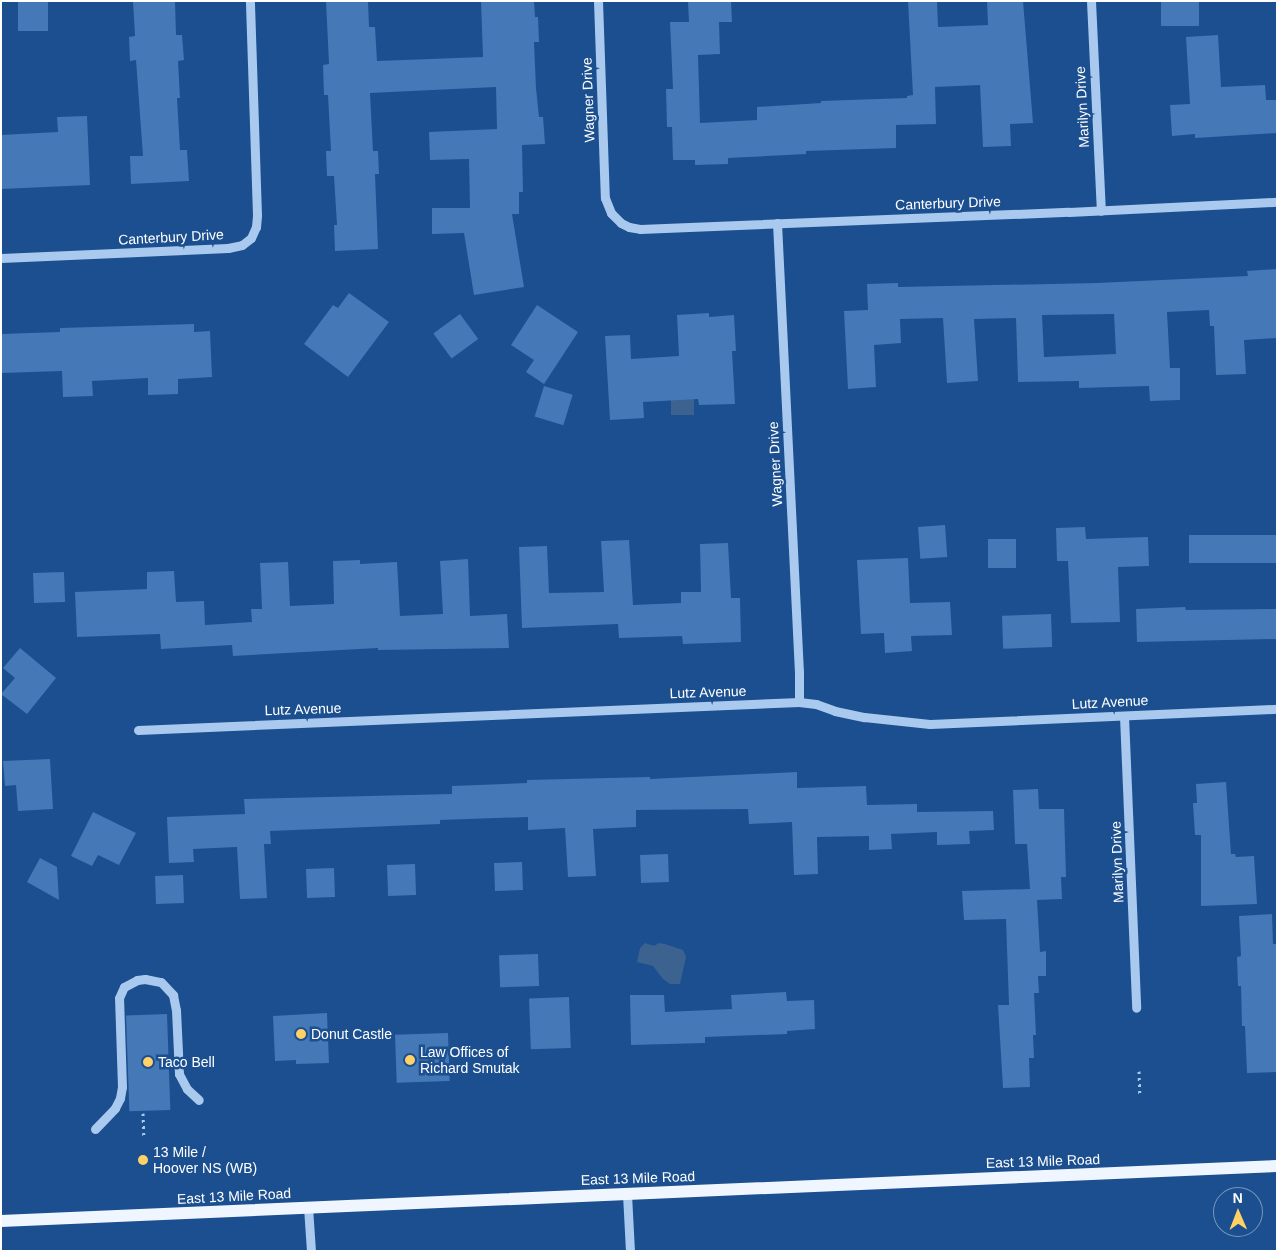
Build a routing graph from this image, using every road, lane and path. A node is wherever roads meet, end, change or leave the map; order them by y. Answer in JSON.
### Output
{"nodes":[{"id":1,"x":250,"y":1,"type":"edge"},
{"id":2,"x":598,"y":1,"type":"edge"},
{"id":3,"x":1091,"y":1,"type":"edge"},
{"id":4,"x":1277,"y":202,"type":"edge"},
{"id":5,"x":1101,"y":211,"type":"junction"},
{"id":6,"x":621,"y":223,"type":"joint"},
{"id":7,"x":777,"y":224,"type":"junction"},
{"id":8,"x":1,"y":258,"type":"edge"},
{"id":9,"x":799,"y":702,"type":"junction"},
{"id":10,"x":1277,"y":709,"type":"edge"},
{"id":11,"x":1124,"y":716,"type":"junction"},
{"id":12,"x":138,"y":730,"type":"dead end"},
{"id":13,"x":1136,"y":1008,"type":"dead end"},
{"id":14,"x":1139,"y":1071,"type":"dead end"},
{"id":15,"x":1140,"y":1094,"type":"dead end"},
{"id":16,"x":199,"y":1100,"type":"dead end"},
{"id":17,"x":143,"y":1113,"type":"dead end"},
{"id":18,"x":95,"y":1129,"type":"dead end"},
{"id":19,"x":144,"y":1136,"type":"dead end"},
{"id":20,"x":1277,"y":1166,"type":"edge"},
{"id":21,"x":627,"y":1194,"type":"junction"},
{"id":22,"x":308,"y":1207,"type":"junction"},
{"id":23,"x":1,"y":1221,"type":"edge"},
{"id":24,"x":311,"y":1251,"type":"edge"},
{"id":25,"x":630,"y":1251,"type":"edge"}],
"edges":[{"from":1,"to":8,"type":"street","name":"Canterbury Drive"},
{"from":2,"to":6,"type":"street","name":"Wagner Drive"},
{"from":3,"to":5,"type":"street","name":"Marilyn Drive"},
{"from":4,"to":5,"type":"street","name":"Canterbury Drive"},
{"from":5,"to":7,"type":"street","name":"Canterbury Drive"},
{"from":6,"to":7,"type":"street","name":"Canterbury Drive"},
{"from":7,"to":9,"type":"street","name":"Wagner Drive"},
{"from":9,"to":11,"type":"street","name":"Lutz Avenue"},
{"from":9,"to":12,"type":"street","name":"Lutz Avenue"},
{"from":10,"to":11,"type":"street","name":"Lutz Avenue"},
{"from":11,"to":13,"type":"street","name":"Marilyn Drive"},
{"from":14,"to":15,"type":"path"},
{"from":16,"to":18,"type":"street"},
{"from":17,"to":19,"type":"path"},
{"from":20,"to":21,"type":"main road","name":"East 13 Mile Road"},
{"from":21,"to":22,"type":"main road","name":"East 13 Mile Road"},
{"from":21,"to":25,"type":"street"},
{"from":22,"to":23,"type":"main road","name":"East 13 Mile Road"},
{"from":22,"to":24,"type":"street"}]}
